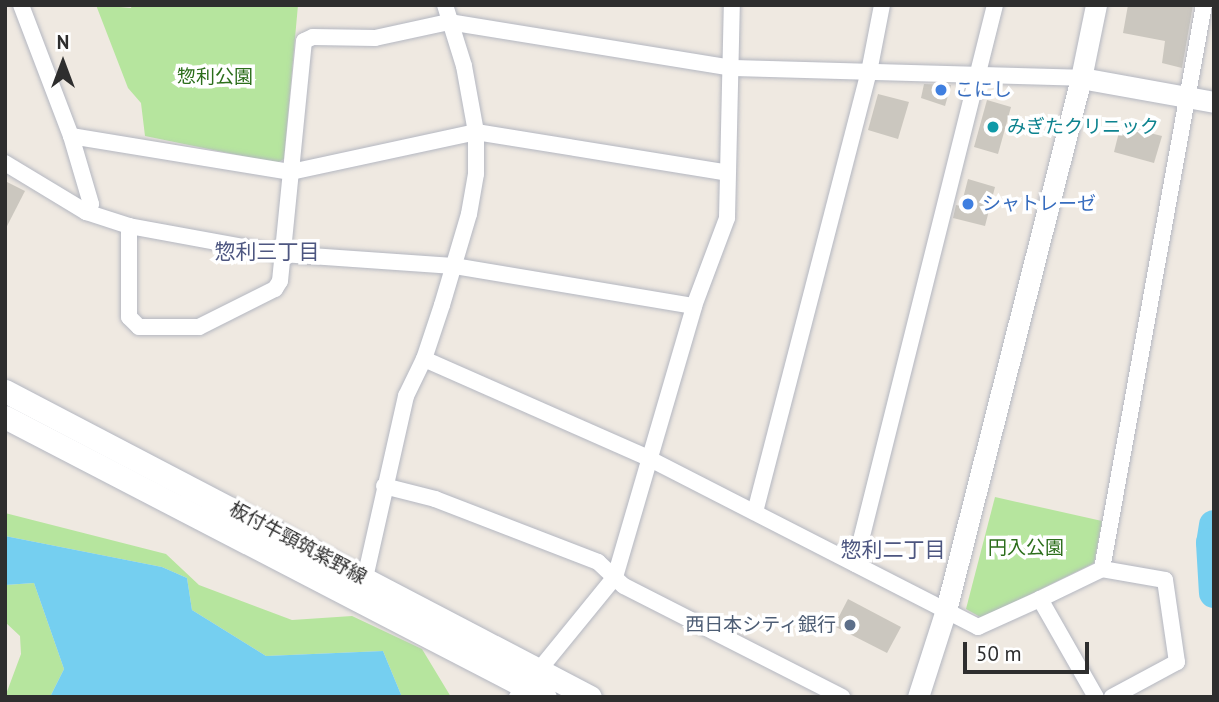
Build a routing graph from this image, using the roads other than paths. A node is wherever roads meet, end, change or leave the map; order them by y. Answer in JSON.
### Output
{"nodes":[{"id":1,"x":21,"y":5,"type":"edge"},
{"id":2,"x":445,"y":5,"type":"edge"},
{"id":3,"x":732,"y":5,"type":"edge"},
{"id":4,"x":882,"y":5,"type":"edge"},
{"id":5,"x":995,"y":5,"type":"edge"},
{"id":6,"x":1096,"y":5,"type":"edge"},
{"id":7,"x":1204,"y":5,"type":"edge"},
{"id":8,"x":449,"y":22,"type":"junction"},
{"id":9,"x":733,"y":68,"type":"junction"},
{"id":10,"x":869,"y":72,"type":"junction"},
{"id":11,"x":978,"y":76,"type":"junction"},
{"id":12,"x":1081,"y":78,"type":"junction"},
{"id":13,"x":1186,"y":97,"type":"junction"},
{"id":14,"x":1214,"y":102,"type":"edge"},
{"id":15,"x":476,"y":132,"type":"junction"},
{"id":16,"x":71,"y":136,"type":"junction"},
{"id":17,"x":5,"y":163,"type":"edge"},
{"id":18,"x":291,"y":172,"type":"junction"},
{"id":19,"x":729,"y":173,"type":"junction"},
{"id":20,"x":86,"y":212,"type":"junction"},
{"id":21,"x":129,"y":226,"type":"junction"},
{"id":22,"x":282,"y":254,"type":"junction"},
{"id":23,"x":454,"y":266,"type":"junction"},
{"id":24,"x":694,"y":306,"type":"junction"},
{"id":25,"x":424,"y":359,"type":"junction"},
{"id":26,"x":5,"y":391,"type":"edge"},
{"id":27,"x":5,"y":417,"type":"edge"},
{"id":28,"x":648,"y":458,"type":"junction"},
{"id":29,"x":384,"y":486,"type":"junction"},
{"id":30,"x":755,"y":512,"type":"junction"},
{"id":31,"x":855,"y":564,"type":"junction"},
{"id":32,"x":1102,"y":569,"type":"junction"},
{"id":33,"x":615,"y":577,"type":"junction"},
{"id":34,"x":365,"y":578,"type":"junction"},
{"id":35,"x":1040,"y":599,"type":"junction"},
{"id":36,"x":946,"y":610,"type":"junction"},
{"id":37,"x":531,"y":687,"type":"edge"},
{"id":38,"x":590,"y":697,"type":"edge"},
{"id":39,"x":842,"y":697,"type":"edge"},
{"id":40,"x":918,"y":697,"type":"edge"},
{"id":41,"x":1096,"y":697,"type":"edge"},
{"id":42,"x":1112,"y":697,"type":"edge"}],
"edges":[{"from":1,"to":16,"type":"street"},
{"from":2,"to":8,"type":"street"},
{"from":3,"to":9,"type":"street"},
{"from":4,"to":10,"type":"street"},
{"from":5,"to":11,"type":"street"},
{"from":6,"to":12,"type":"street"},
{"from":7,"to":13,"type":"street"},
{"from":8,"to":9,"type":"street"},
{"from":8,"to":15,"type":"street"},
{"from":8,"to":18,"type":"street"},
{"from":9,"to":10,"type":"street"},
{"from":9,"to":19,"type":"street"},
{"from":10,"to":11,"type":"street"},
{"from":10,"to":30,"type":"street"},
{"from":11,"to":12,"type":"street"},
{"from":11,"to":31,"type":"street"},
{"from":12,"to":13,"type":"street"},
{"from":12,"to":36,"type":"street"},
{"from":13,"to":14,"type":"street"},
{"from":13,"to":32,"type":"street"},
{"from":15,"to":18,"type":"street"},
{"from":15,"to":19,"type":"street"},
{"from":15,"to":23,"type":"street"},
{"from":16,"to":18,"type":"street"},
{"from":16,"to":20,"type":"street"},
{"from":17,"to":20,"type":"street"},
{"from":18,"to":22,"type":"street"},
{"from":19,"to":24,"type":"street"},
{"from":20,"to":21,"type":"street"},
{"from":21,"to":22,"type":"street"},
{"from":21,"to":22,"type":"street"},
{"from":22,"to":23,"type":"street"},
{"from":23,"to":24,"type":"street"},
{"from":23,"to":25,"type":"street"},
{"from":24,"to":28,"type":"street"},
{"from":25,"to":28,"type":"street"},
{"from":25,"to":29,"type":"street"},
{"from":26,"to":34,"type":"main road","name":"板付牛頸筑紫野線"},
{"from":27,"to":37,"type":"main road","name":"板付牛頸筑紫野線"},
{"from":28,"to":30,"type":"street"},
{"from":28,"to":33,"type":"street"},
{"from":29,"to":33,"type":"street"},
{"from":29,"to":34,"type":"street"},
{"from":30,"to":31,"type":"street"},
{"from":31,"to":36,"type":"street"},
{"from":32,"to":35,"type":"street"},
{"from":32,"to":42,"type":"street"},
{"from":33,"to":37,"type":"street"},
{"from":33,"to":39,"type":"street"},
{"from":34,"to":37,"type":"main road","name":"板付牛頸筑紫野線"},
{"from":35,"to":36,"type":"street"},
{"from":35,"to":41,"type":"street"},
{"from":36,"to":40,"type":"street"},
{"from":37,"to":38,"type":"main road","name":"板付牛頸筑紫野線"}]}
